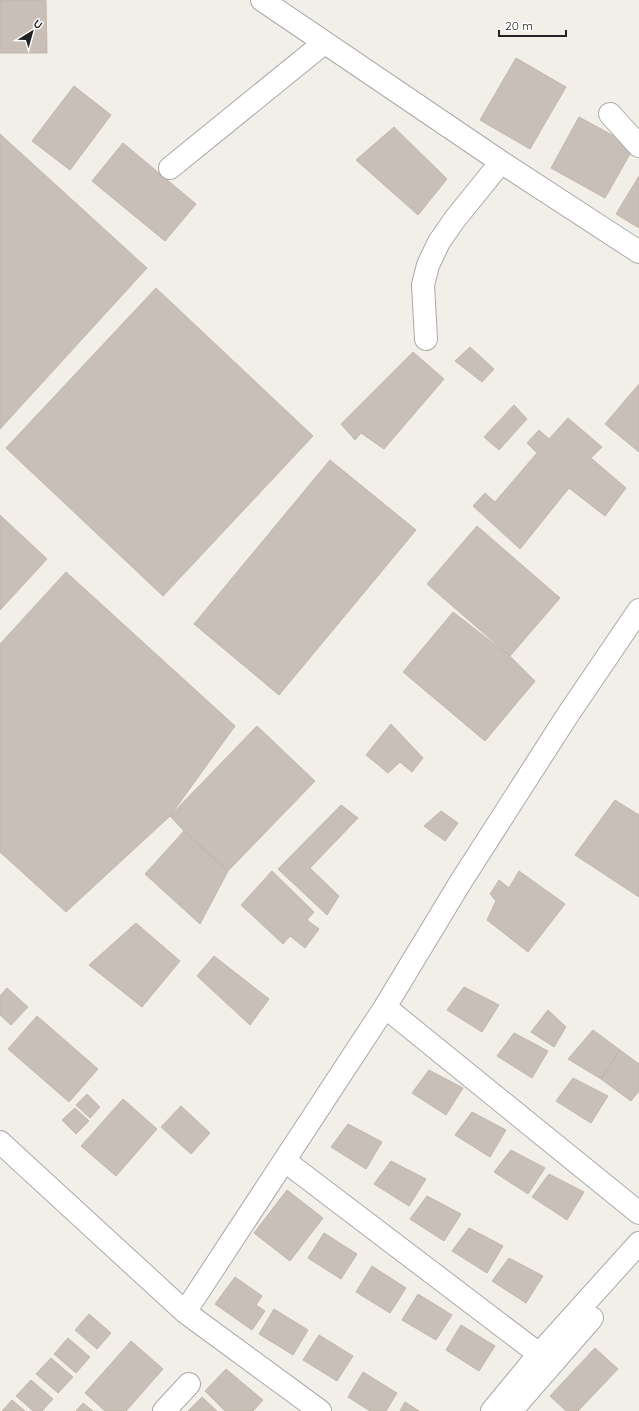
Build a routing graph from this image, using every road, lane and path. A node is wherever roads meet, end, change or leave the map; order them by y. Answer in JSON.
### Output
{"nodes":[{"id":1,"x":262,"y":0,"type":"edge"},
{"id":2,"x":324,"y":43,"type":"junction"},
{"id":3,"x":610,"y":114,"type":"dead end"},
{"id":4,"x":639,"y":146,"type":"edge"},
{"id":5,"x":500,"y":162,"type":"junction"},
{"id":6,"x":170,"y":168,"type":"dead end"},
{"id":7,"x":639,"y":252,"type":"edge"},
{"id":8,"x":426,"y":339,"type":"dead end"},
{"id":9,"x":639,"y":610,"type":"edge"},
{"id":10,"x":385,"y":1007,"type":"junction"},
{"id":11,"x":0,"y":1142,"type":"edge"},
{"id":12,"x":285,"y":1161,"type":"junction"},
{"id":13,"x":639,"y":1213,"type":"edge"},
{"id":14,"x":639,"y":1243,"type":"edge"},
{"id":15,"x":639,"y":1263,"type":"edge"},
{"id":16,"x":186,"y":1312,"type":"junction"},
{"id":17,"x":539,"y":1354,"type":"junction"},
{"id":18,"x":189,"y":1384,"type":"dead end"},
{"id":19,"x":164,"y":1411,"type":"edge"},
{"id":20,"x":320,"y":1411,"type":"edge"},
{"id":21,"x":492,"y":1411,"type":"edge"},
{"id":22,"x":511,"y":1411,"type":"edge"}],
"edges":[{"from":1,"to":2,"type":"street"},
{"from":2,"to":5,"type":"street"},
{"from":2,"to":6,"type":"street"},
{"from":3,"to":4,"type":"street"},
{"from":5,"to":7,"type":"street"},
{"from":5,"to":8,"type":"street"},
{"from":9,"to":10,"type":"street"},
{"from":10,"to":12,"type":"street"},
{"from":10,"to":13,"type":"street"},
{"from":11,"to":16,"type":"street"},
{"from":12,"to":16,"type":"street"},
{"from":12,"to":17,"type":"street"},
{"from":14,"to":17,"type":"street"},
{"from":15,"to":22,"type":"street"},
{"from":16,"to":20,"type":"street"},
{"from":17,"to":21,"type":"street"},
{"from":18,"to":19,"type":"street"}]}
